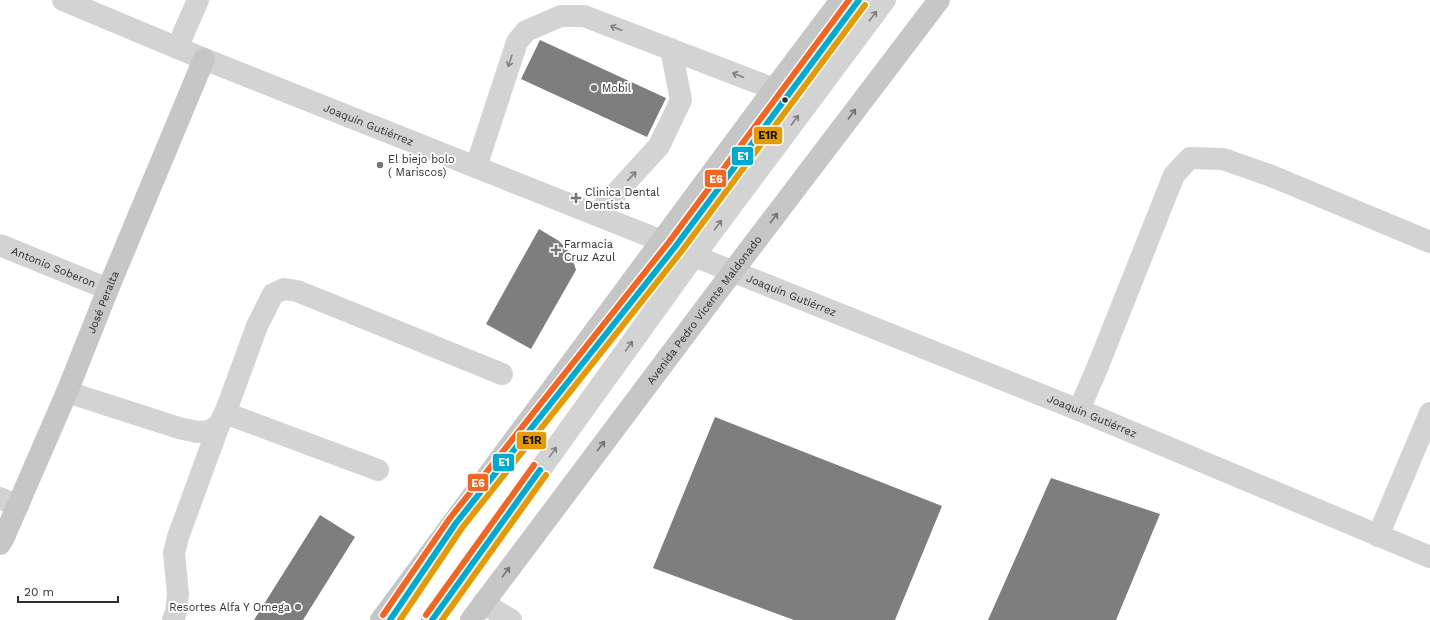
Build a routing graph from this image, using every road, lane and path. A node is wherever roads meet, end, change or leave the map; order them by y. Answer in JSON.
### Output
{"nodes":[{"id":1,"x":63,"y":0,"type":"edge"},
{"id":2,"x":198,"y":0,"type":"edge"},
{"id":3,"x":841,"y":0,"type":"edge"},
{"id":4,"x":859,"y":0,"type":"edge"},
{"id":5,"x":885,"y":0,"type":"edge"},
{"id":6,"x":939,"y":0,"type":"edge"},
{"id":7,"x":177,"y":48,"type":"junction"},
{"id":8,"x":671,"y":49,"type":"junction"},
{"id":9,"x":204,"y":59,"type":"junction"},
{"id":10,"x":774,"y":89,"type":"junction"},
{"id":11,"x":476,"y":167,"type":"junction"},
{"id":12,"x":596,"y":215,"type":"junction"},
{"id":13,"x":1430,"y":242,"type":"edge"},
{"id":14,"x":669,"y":244,"type":"junction"},
{"id":15,"x":0,"y":245,"type":"edge"},
{"id":16,"x":694,"y":256,"type":"junction"},
{"id":17,"x":733,"y":271,"type":"junction"},
{"id":18,"x":108,"y":289,"type":"junction"},
{"id":19,"x":502,"y":374,"type":"dead end"},
{"id":20,"x":67,"y":392,"type":"junction"},
{"id":21,"x":1079,"y":410,"type":"junction"},
{"id":22,"x":1430,"y":413,"type":"edge"},
{"id":23,"x":222,"y":419,"type":"junction"},
{"id":24,"x":378,"y":470,"type":"dead end"},
{"id":25,"x":9,"y":502,"type":"edge"},
{"id":26,"x":1378,"y":536,"type":"junction"},
{"id":27,"x":0,"y":544,"type":"edge"},
{"id":28,"x":1430,"y":558,"type":"edge"},
{"id":29,"x":477,"y":612,"type":"edge"},
{"id":30,"x":172,"y":620,"type":"edge"},
{"id":31,"x":381,"y":620,"type":"edge"},
{"id":32,"x":390,"y":620,"type":"edge"},
{"id":33,"x":432,"y":620,"type":"edge"},
{"id":34,"x":511,"y":620,"type":"edge"}],
"edges":[{"from":1,"to":7,"type":"street","name":"Joaquín Gutiérrez"},
{"from":2,"to":7,"type":"street"},
{"from":3,"to":10,"type":"main road"},
{"from":4,"to":14,"type":"street"},
{"from":16,"to":5,"type":"street","one_way":true},
{"from":17,"to":6,"type":"main road","name":"Avenida Pedro Vicente Maldonado","one_way":true},
{"from":7,"to":9,"type":"street","name":"Joaquín Gutiérrez"},
{"from":10,"to":8,"type":"street","one_way":true},
{"from":8,"to":11,"type":"street","one_way":true},
{"from":12,"to":8,"type":"street","one_way":true},
{"from":9,"to":11,"type":"street","name":"Joaquín Gutiérrez"},
{"from":9,"to":18,"type":"main road","name":"José Peralta"},
{"from":10,"to":14,"type":"main road"},
{"from":11,"to":12,"type":"street","name":"Joaquín Gutiérrez"},
{"from":12,"to":14,"type":"street","name":"Joaquín Gutiérrez"},
{"from":13,"to":21,"type":"street"},
{"from":14,"to":16,"type":"street","name":"Joaquín Gutiérrez"},
{"from":14,"to":31,"type":"main road"},
{"from":14,"to":32,"type":"street"},
{"from":15,"to":18,"type":"street","name":"Antonio Soberon"},
{"from":16,"to":17,"type":"street","name":"Joaquín Gutiérrez"},
{"from":33,"to":16,"type":"street","one_way":true},
{"from":17,"to":21,"type":"street","name":"Joaquín Gutiérrez"},
{"from":29,"to":17,"type":"main road","name":"Avenida Pedro Vicente Maldonado","one_way":true},
{"from":18,"to":20,"type":"main road","name":"José Peralta"},
{"from":19,"to":23,"type":"street"},
{"from":20,"to":23,"type":"street"},
{"from":20,"to":25,"type":"main road","name":"José Peralta"},
{"from":21,"to":26,"type":"street","name":"Joaquín Gutiérrez"},
{"from":22,"to":26,"type":"street"},
{"from":23,"to":24,"type":"street"},
{"from":23,"to":30,"type":"street"},
{"from":25,"to":27,"type":"main road","name":"José Peralta"},
{"from":26,"to":28,"type":"street","name":"Joaquín Gutiérrez"},
{"from":29,"to":34,"type":"street"}]}
